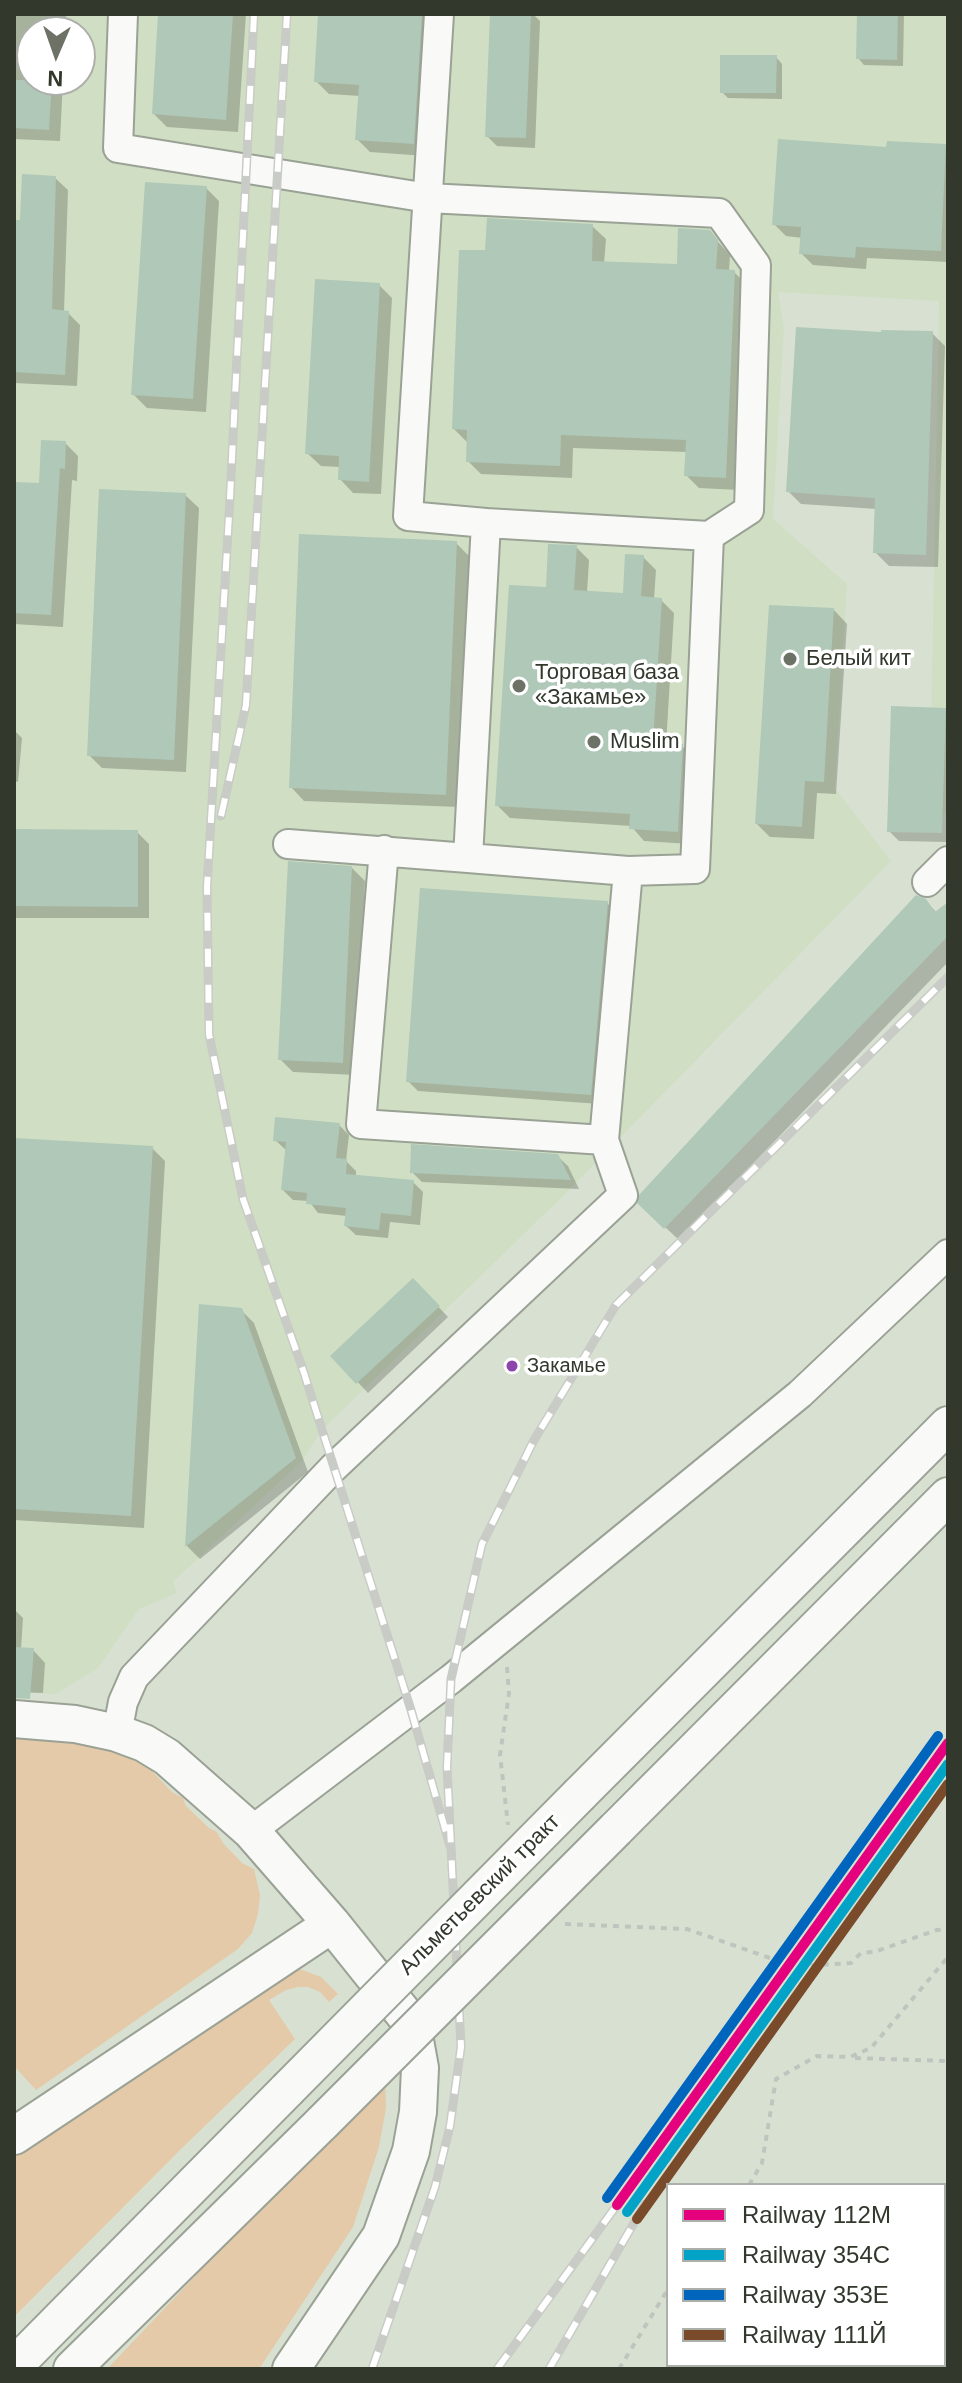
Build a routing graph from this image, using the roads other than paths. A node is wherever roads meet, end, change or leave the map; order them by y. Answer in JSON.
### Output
{"nodes":[{"id":1,"x":123,"y":14,"type":"edge"},
{"id":2,"x":439,"y":14,"type":"edge"},
{"id":3,"x":428,"y":198,"type":"junction"},
{"id":4,"x":486,"y":523,"type":"junction"},
{"id":5,"x":709,"y":536,"type":"junction"},
{"id":6,"x":288,"y":844,"type":"dead end"},
{"id":7,"x":384,"y":850,"type":"junction"},
{"id":8,"x":468,"y":858,"type":"junction"},
{"id":9,"x":948,"y":861,"type":"edge"},
{"id":10,"x":628,"y":871,"type":"junction"},
{"id":11,"x":927,"y":882,"type":"dead end"},
{"id":12,"x":604,"y":1140,"type":"junction"},
{"id":13,"x":948,"y":1254,"type":"edge"},
{"id":14,"x":948,"y":1425,"type":"edge"},
{"id":15,"x":948,"y":1496,"type":"edge"},
{"id":16,"x":14,"y":1719,"type":"edge"},
{"id":17,"x":117,"y":1733,"type":"junction"},
{"id":18,"x":251,"y":1831,"type":"junction"},
{"id":19,"x":332,"y":1924,"type":"junction"},
{"id":20,"x":14,"y":2136,"type":"edge"},
{"id":21,"x":14,"y":2366,"type":"edge"},
{"id":22,"x":72,"y":2369,"type":"edge"},
{"id":23,"x":291,"y":2369,"type":"edge"}],
"edges":[{"from":1,"to":3,"type":"street"},
{"from":2,"to":3,"type":"street"},
{"from":3,"to":4,"type":"street"},
{"from":3,"to":5,"type":"street"},
{"from":4,"to":5,"type":"street"},
{"from":4,"to":8,"type":"street"},
{"from":5,"to":10,"type":"street"},
{"from":6,"to":7,"type":"street"},
{"from":7,"to":8,"type":"street"},
{"from":7,"to":12,"type":"street"},
{"from":8,"to":10,"type":"street"},
{"from":9,"to":11,"type":"street"},
{"from":10,"to":12,"type":"street"},
{"from":12,"to":17,"type":"street"},
{"from":13,"to":18,"type":"street"},
{"from":14,"to":21,"type":"main road","name":"Альметьевский тракт","bridge":true},
{"from":15,"to":22,"type":"main road","bridge":true},
{"from":16,"to":17,"type":"main road"},
{"from":17,"to":18,"type":"main road"},
{"from":18,"to":19,"type":"main road"},
{"from":19,"to":20,"type":"main road"},
{"from":19,"to":23,"type":"main road"}]}
